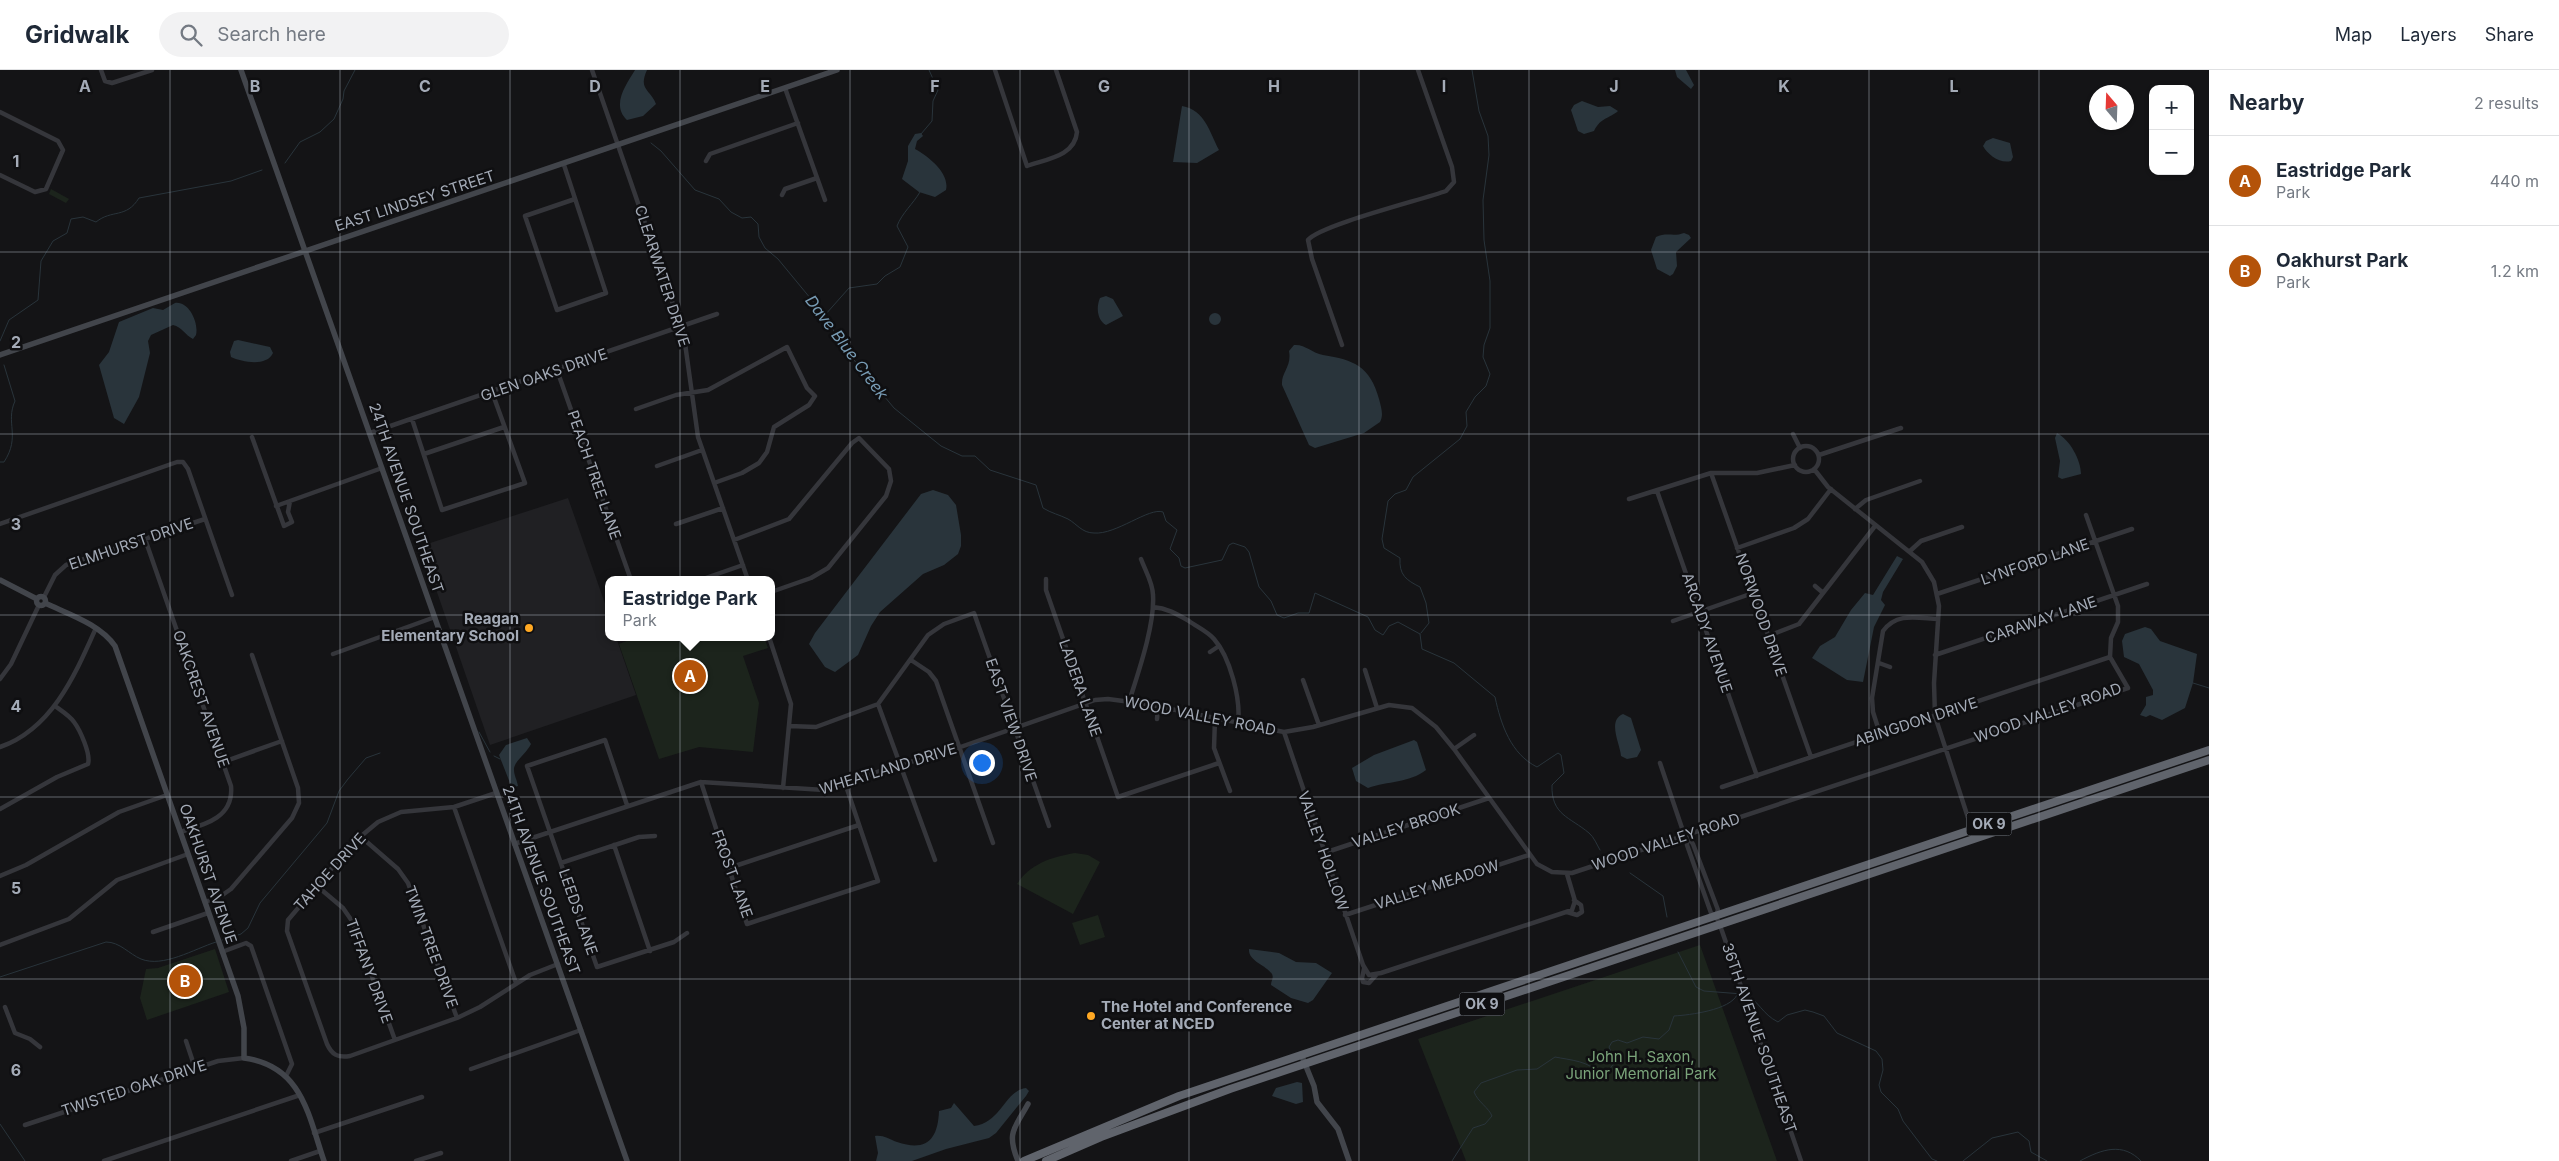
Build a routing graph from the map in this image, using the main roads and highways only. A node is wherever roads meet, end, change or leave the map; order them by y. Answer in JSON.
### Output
{"nodes":[{"id":1,"x":2209,"y":750,"type":"edge"},
{"id":2,"x":2209,"y":760,"type":"edge"},
{"id":3,"x":1024,"y":1161,"type":"edge"},
{"id":4,"x":1046,"y":1161,"type":"edge"}],
"edges":[{"from":1,"to":3,"type":"highway","name":"OK 9","number":"OK 9"},
{"from":2,"to":4,"type":"highway","name":"OK 9","number":"OK 9"}]}
